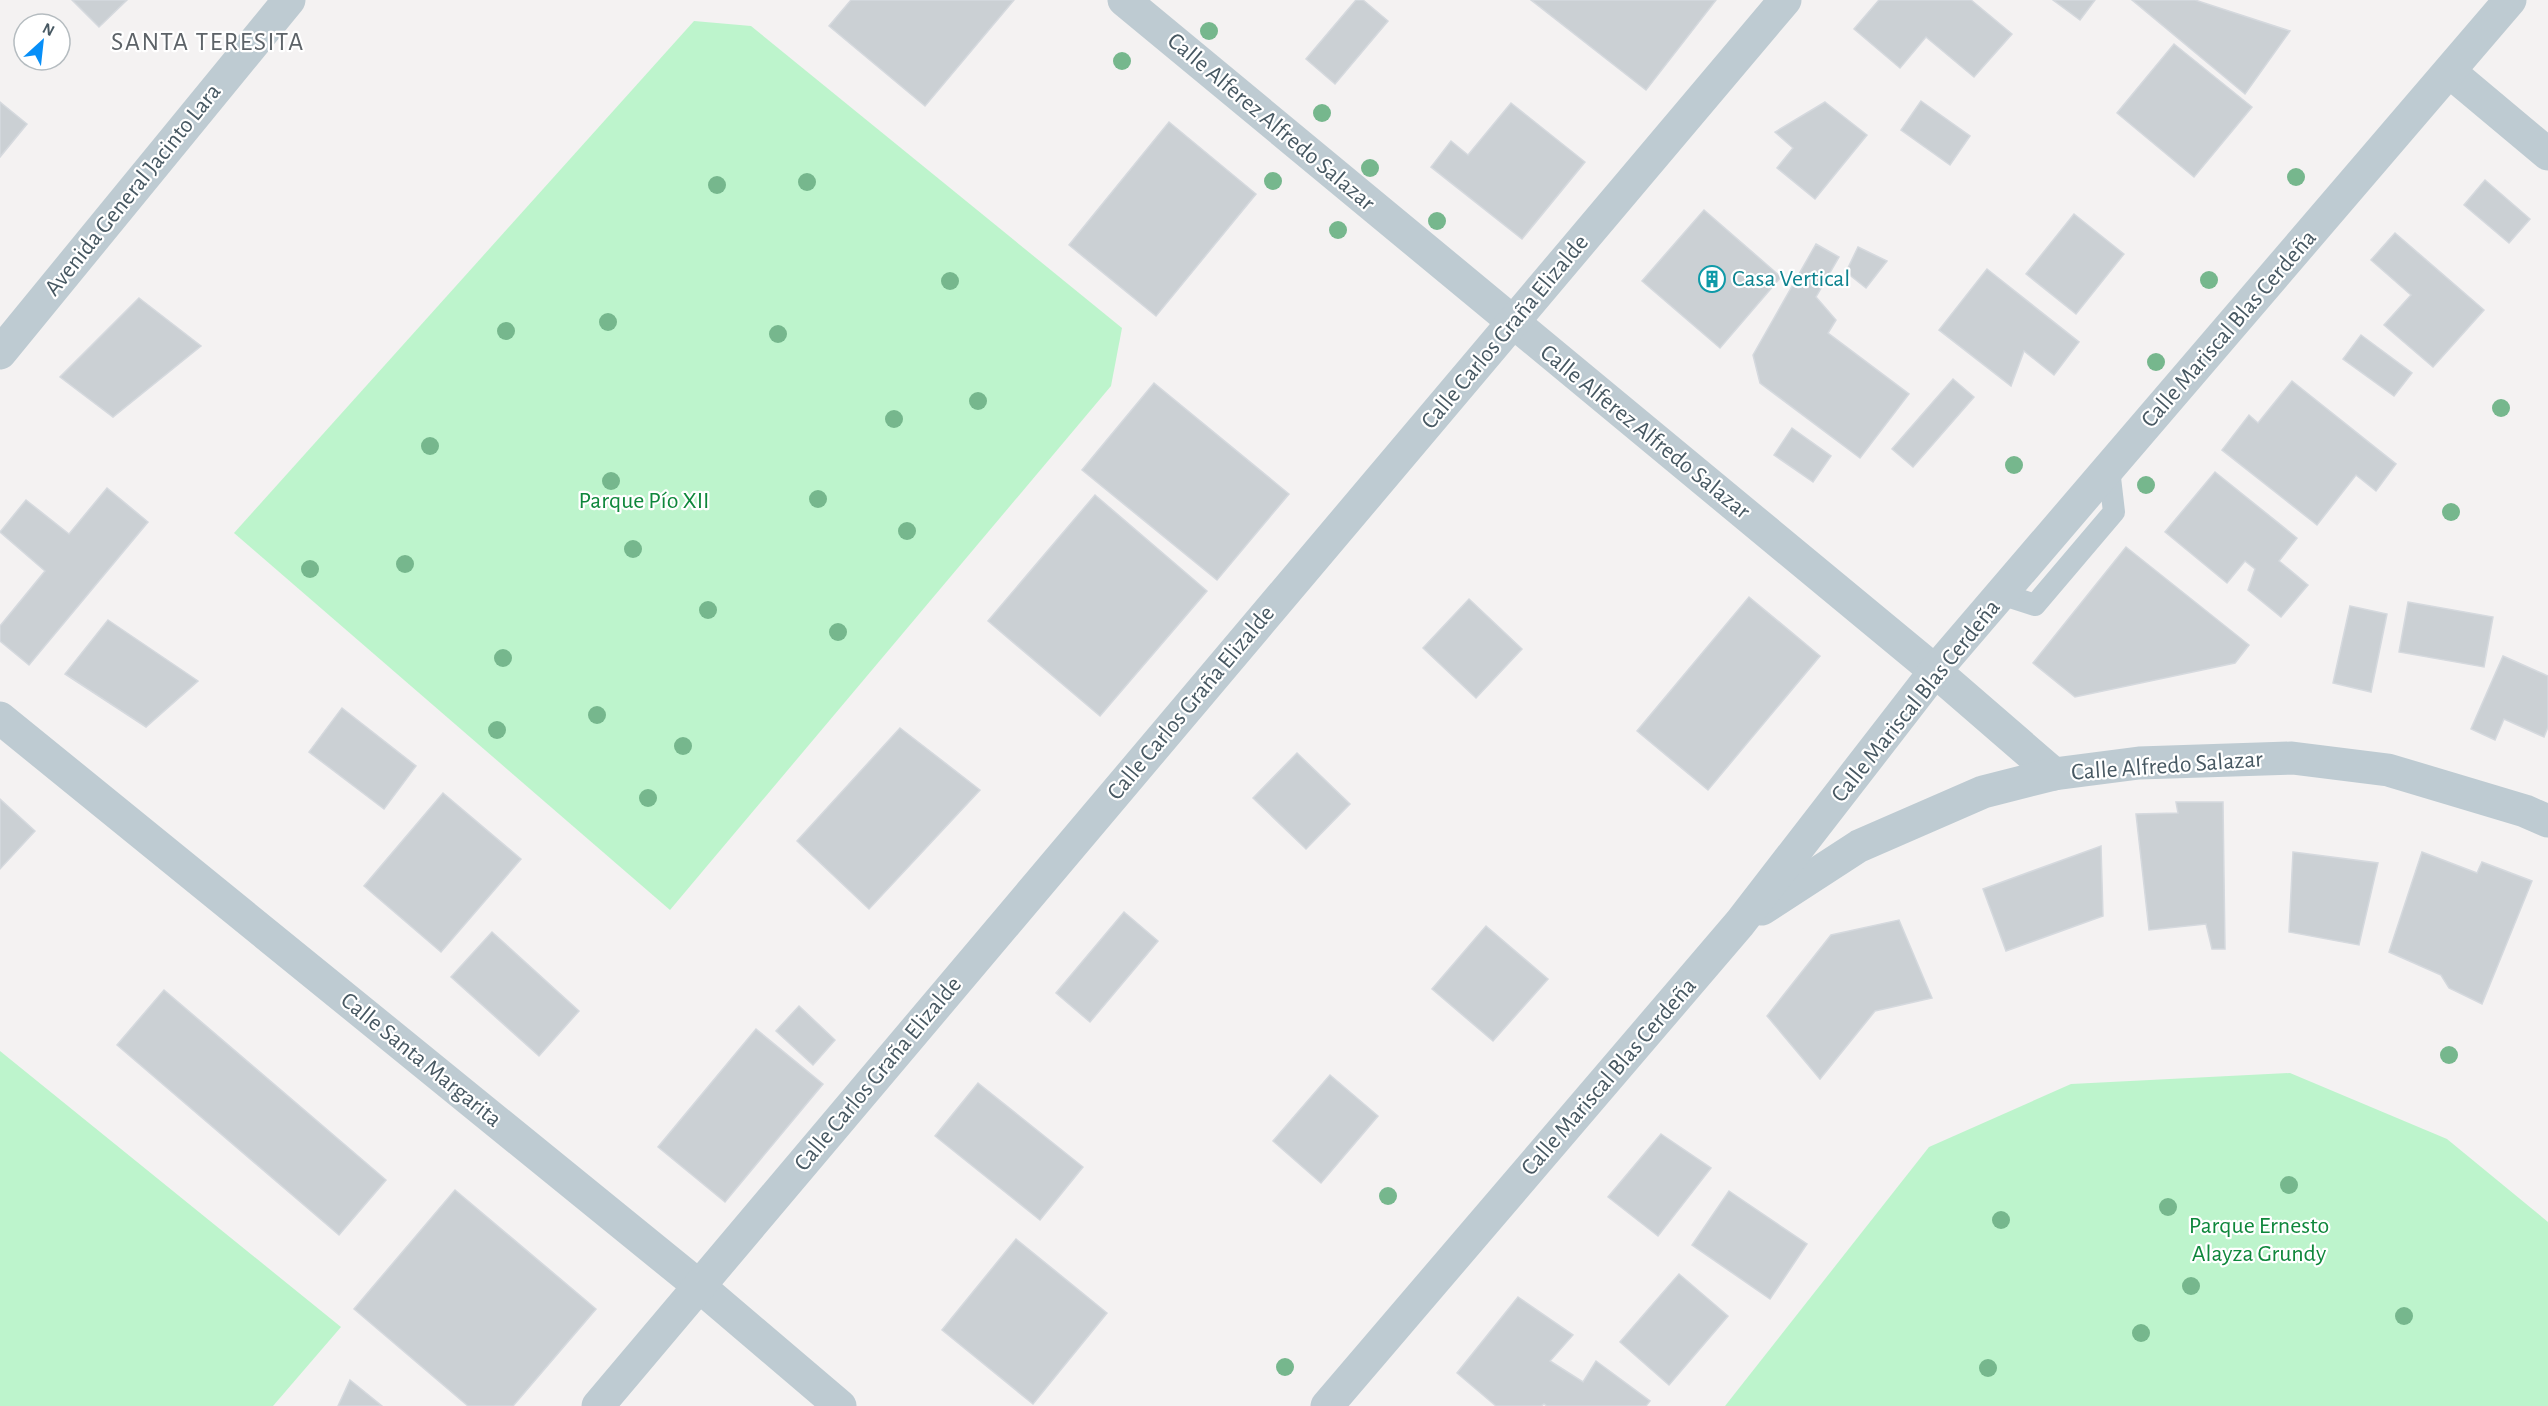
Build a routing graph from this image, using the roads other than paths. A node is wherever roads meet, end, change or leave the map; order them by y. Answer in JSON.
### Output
{"nodes":[{"id":1,"x":289,"y":0,"type":"edge"},
{"id":2,"x":1124,"y":0,"type":"edge"},
{"id":3,"x":1785,"y":0,"type":"edge"},
{"id":4,"x":2510,"y":0,"type":"edge"},
{"id":5,"x":2450,"y":72,"type":"junction"},
{"id":6,"x":2548,"y":154,"type":"edge"},
{"id":7,"x":1512,"y":323,"type":"junction"},
{"id":8,"x":0,"y":353,"type":"edge"},
{"id":9,"x":1935,"y":671,"type":"junction"},
{"id":10,"x":0,"y":718,"type":"edge"},
{"id":11,"x":2054,"y":774,"type":"junction"},
{"id":12,"x":2548,"y":821,"type":"edge"},
{"id":13,"x":1740,"y":923,"type":"junction"},
{"id":14,"x":699,"y":1286,"type":"junction"},
{"id":15,"x":598,"y":1406,"type":"edge"},
{"id":16,"x":840,"y":1406,"type":"edge"},
{"id":17,"x":1327,"y":1406,"type":"edge"}],
"edges":[{"from":1,"to":8,"type":"street","name":"Avenida General Jacinto Lara"},
{"from":2,"to":7,"type":"street","name":"Calle Alferez Alfredo Salazar"},
{"from":3,"to":7,"type":"street","name":"Calle Carlos Graña Elizalde"},
{"from":4,"to":5,"type":"street","name":"Calle Mariscal Blas Cerdeña"},
{"from":5,"to":6,"type":"street"},
{"from":5,"to":9,"type":"street","name":"Calle Mariscal Blas Cerdeña"},
{"from":7,"to":9,"type":"street","name":"Calle Alferez Alfredo Salazar"},
{"from":7,"to":14,"type":"street","name":"Calle Carlos Graña Elizalde"},
{"from":9,"to":11,"type":"street","name":"Calle Alferez Alfredo Salazar"},
{"from":9,"to":13,"type":"street","name":"Calle Mariscal Blas Cerdeña"},
{"from":10,"to":14,"type":"street","name":"Calle Santa Margarita"},
{"from":11,"to":12,"type":"street","name":"Calle Alfredo Salazar"},
{"from":11,"to":13,"type":"street","name":"Calle Alfredo Salazar"},
{"from":13,"to":17,"type":"street","name":"Calle Mariscal Blas Cerdeña"},
{"from":14,"to":15,"type":"street","name":"Calle Carlos Graña Elizalde"},
{"from":14,"to":16,"type":"street","name":"Calle Santa Margarita"}]}
